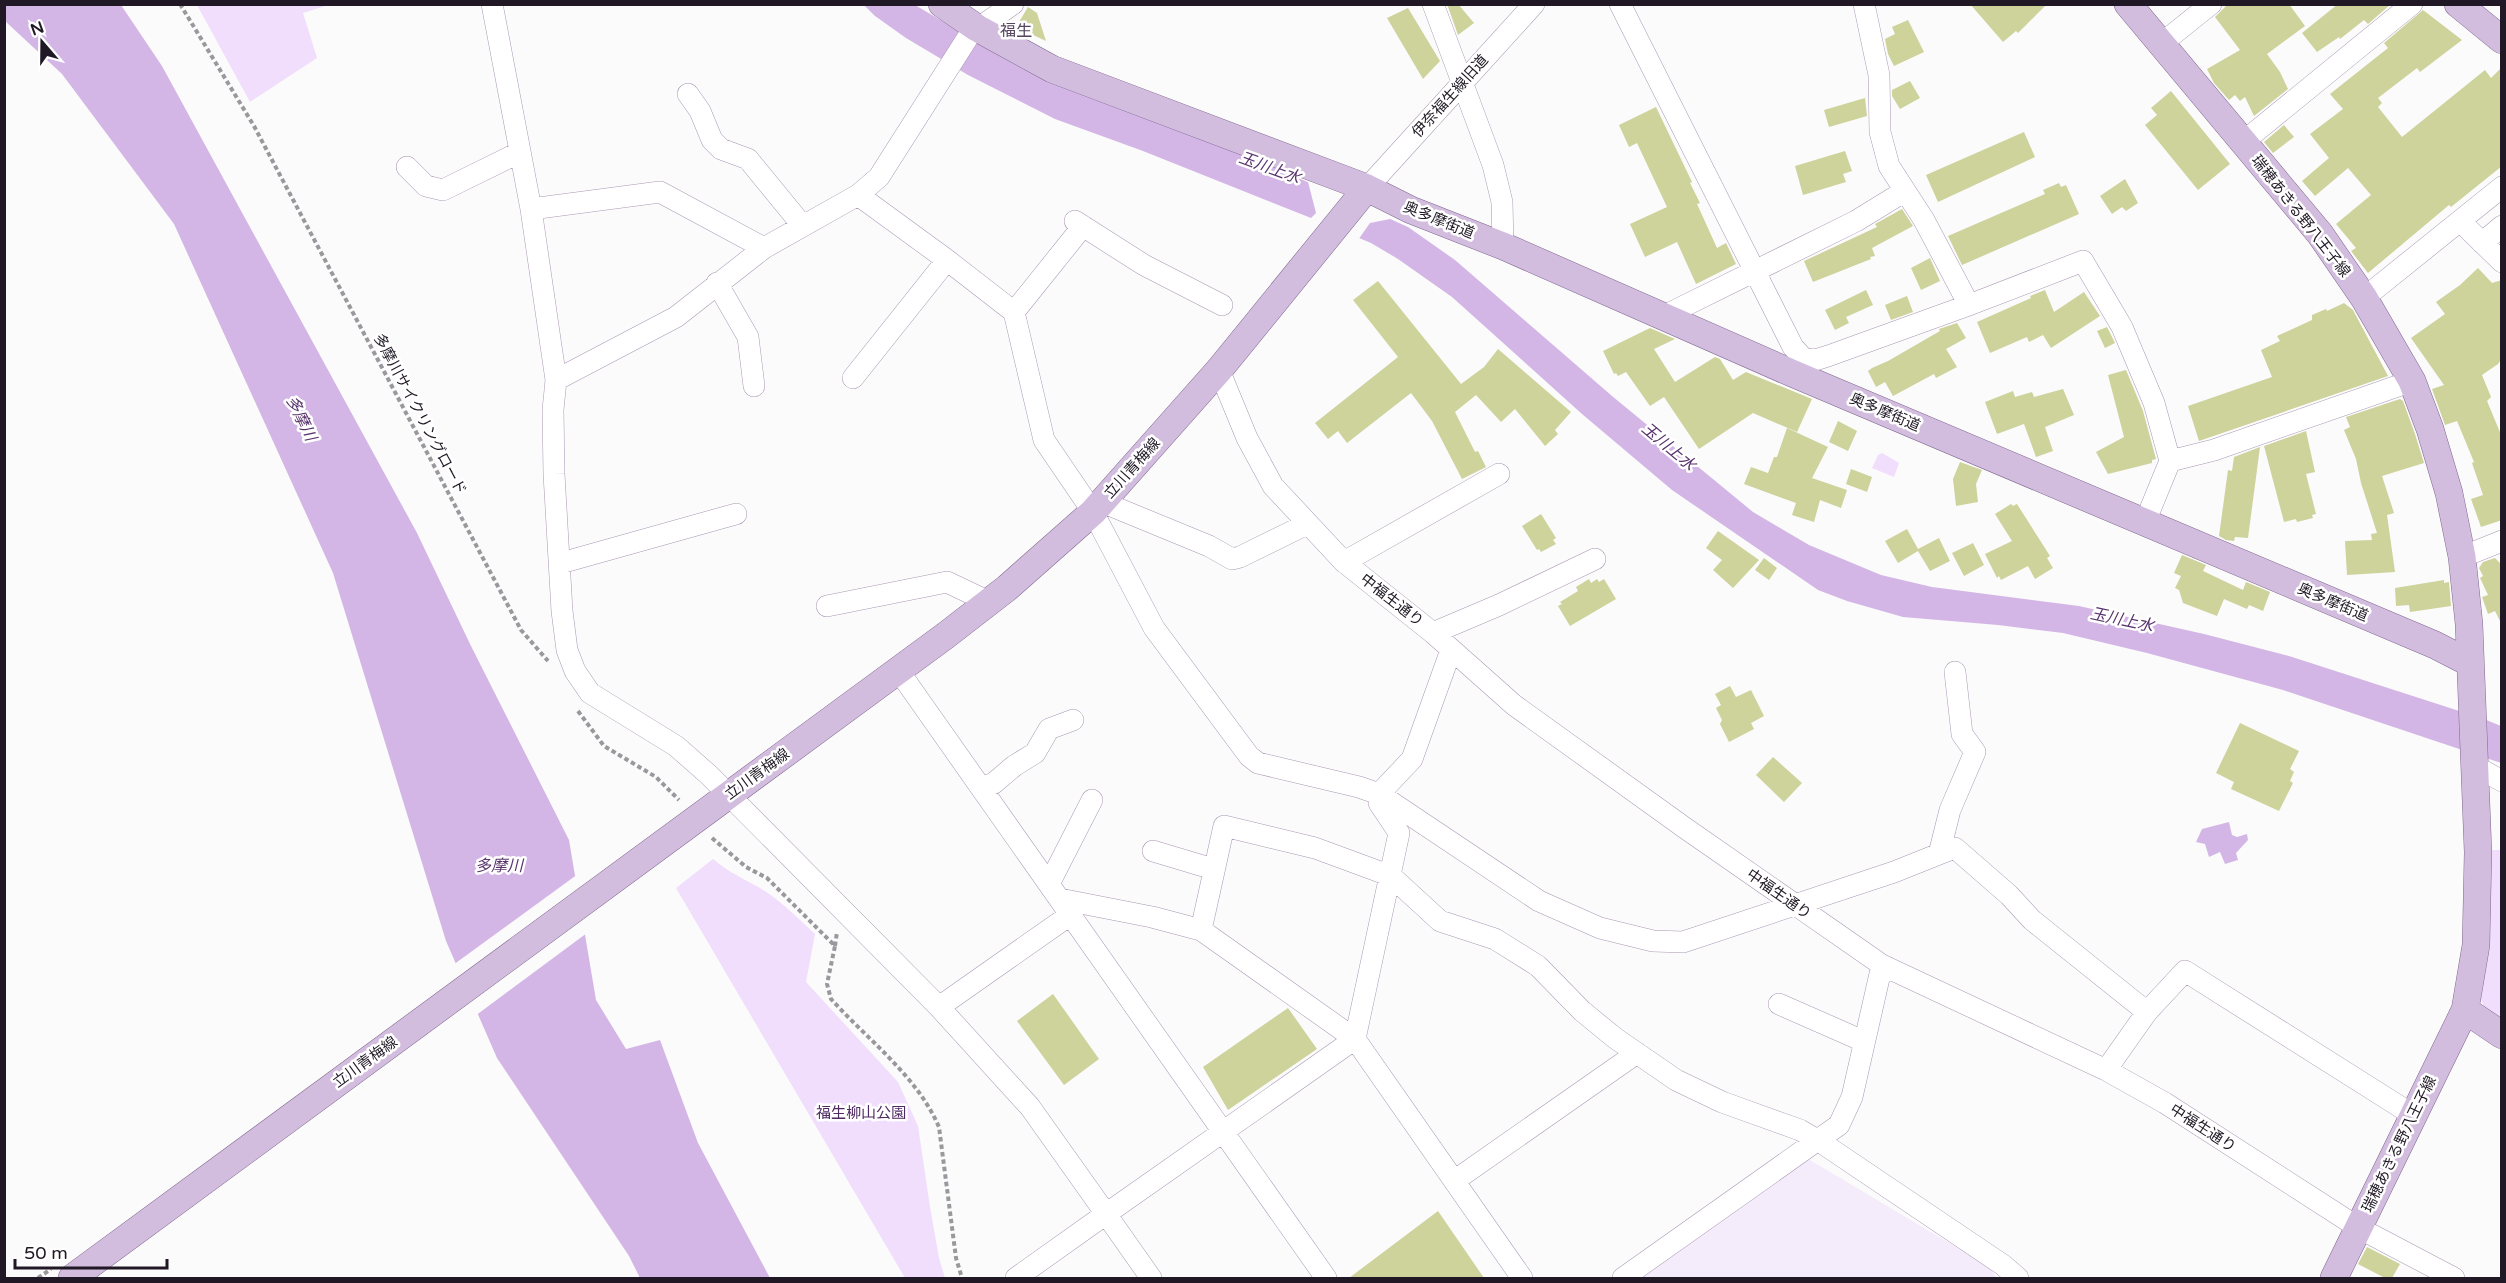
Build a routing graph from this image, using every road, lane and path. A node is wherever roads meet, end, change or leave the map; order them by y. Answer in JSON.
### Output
{"nodes":[{"id":1,"x":180,"y":4,"type":"edge"},
{"id":2,"x":492,"y":4,"type":"edge"},
{"id":3,"x":942,"y":4,"type":"edge"},
{"id":4,"x":1012,"y":4,"type":"edge"},
{"id":5,"x":1433,"y":4,"type":"edge"},
{"id":6,"x":1534,"y":4,"type":"edge"},
{"id":7,"x":1620,"y":4,"type":"edge"},
{"id":8,"x":1864,"y":4,"type":"edge"},
{"id":9,"x":2128,"y":4,"type":"edge"},
{"id":10,"x":2211,"y":4,"type":"edge"},
{"id":11,"x":2412,"y":4,"type":"edge"},
{"id":12,"x":2458,"y":4,"type":"edge"},
{"id":13,"x":974,"y":31,"type":"junction"},
{"id":14,"x":2502,"y":40,"type":"edge"},
{"id":15,"x":2161,"y":44,"type":"junction"},
{"id":16,"x":1463,"y":82,"type":"junction"},
{"id":17,"x":688,"y":94,"type":"dead end"},
{"id":18,"x":2243,"y":142,"type":"junction"},
{"id":19,"x":520,"y":152,"type":"junction"},
{"id":20,"x":407,"y":167,"type":"dead end"},
{"id":21,"x":2502,"y":187,"type":"edge"},
{"id":22,"x":1905,"y":191,"type":"junction"},
{"id":23,"x":1364,"y":192,"type":"junction"},
{"id":24,"x":858,"y":195,"type":"junction"},
{"id":25,"x":531,"y":209,"type":"junction"},
{"id":26,"x":2460,"y":220,"type":"junction"},
{"id":27,"x":802,"y":225,"type":"junction"},
{"id":28,"x":2502,"y":226,"type":"edge"},
{"id":29,"x":2482,"y":243,"type":"junction"},
{"id":30,"x":1503,"y":246,"type":"junction"},
{"id":31,"x":764,"y":248,"type":"junction"},
{"id":32,"x":947,"y":260,"type":"junction"},
{"id":33,"x":2502,"y":262,"type":"edge"},
{"id":34,"x":1755,"y":271,"type":"junction"},
{"id":35,"x":717,"y":283,"type":"junction"},
{"id":36,"x":2364,"y":298,"type":"junction"},
{"id":37,"x":1222,"y":305,"type":"dead end"},
{"id":38,"x":1969,"y":305,"type":"junction"},
{"id":39,"x":1014,"y":312,"type":"junction"},
{"id":40,"x":1664,"y":316,"type":"junction"},
{"id":41,"x":1799,"y":366,"type":"junction"},
{"id":42,"x":1220,"y":370,"type":"junction"},
{"id":43,"x":853,"y":378,"type":"dead end"},
{"id":44,"x":556,"y":380,"type":"junction"},
{"id":45,"x":2412,"y":381,"type":"junction"},
{"id":46,"x":754,"y":386,"type":"dead end"},
{"id":47,"x":2170,"y":461,"type":"junction"},
{"id":48,"x":1499,"y":474,"type":"dead end"},
{"id":49,"x":1097,"y":507,"type":"junction"},
{"id":50,"x":736,"y":514,"type":"dead end"},
{"id":51,"x":2145,"y":522,"type":"junction"},
{"id":52,"x":1307,"y":524,"type":"junction"},
{"id":53,"x":2502,"y":541,"type":"edge"},
{"id":54,"x":2462,"y":557,"type":"junction"},
{"id":55,"x":1595,"y":560,"type":"dead end"},
{"id":56,"x":561,"y":562,"type":"junction"},
{"id":57,"x":1344,"y":562,"type":"junction"},
{"id":58,"x":989,"y":602,"type":"junction"},
{"id":59,"x":827,"y":606,"type":"dead end"},
{"id":60,"x":1433,"y":633,"type":"junction"},
{"id":61,"x":1452,"y":650,"type":"junction"},
{"id":62,"x":2470,"y":663,"type":"junction"},
{"id":63,"x":552,"y":665,"type":"dead end"},
{"id":64,"x":898,"y":670,"type":"junction"},
{"id":65,"x":1955,"y":672,"type":"dead end"},
{"id":66,"x":585,"y":712,"type":"dead end"},
{"id":67,"x":1073,"y":720,"type":"dead end"},
{"id":68,"x":2475,"y":766,"type":"junction"},
{"id":69,"x":2502,"y":781,"type":"edge"},
{"id":70,"x":982,"y":788,"type":"junction"},
{"id":71,"x":1379,"y":794,"type":"junction"},
{"id":72,"x":729,"y":795,"type":"junction"},
{"id":73,"x":1092,"y":800,"type":"dead end"},
{"id":74,"x":675,"y":808,"type":"dead end"},
{"id":75,"x":702,"y":841,"type":"dead end"},
{"id":76,"x":1153,"y":851,"type":"dead end"},
{"id":77,"x":1939,"y":854,"type":"junction"},
{"id":78,"x":1213,"y":869,"type":"junction"},
{"id":79,"x":1391,"y":876,"type":"junction"},
{"id":80,"x":1060,"y":899,"type":"junction"},
{"id":81,"x":1794,"y":904,"type":"junction"},
{"id":82,"x":837,"y":930,"type":"dead end"},
{"id":83,"x":1201,"y":930,"type":"junction"},
{"id":84,"x":835,"y":946,"type":"junction"},
{"id":85,"x":1882,"y":965,"type":"junction"},
{"id":86,"x":1779,"y":1004,"type":"dead end"},
{"id":87,"x":939,"y":1007,"type":"junction"},
{"id":88,"x":2465,"y":1010,"type":"junction"},
{"id":89,"x":2147,"y":1012,"type":"junction"},
{"id":90,"x":2502,"y":1035,"type":"edge"},
{"id":91,"x":1354,"y":1039,"type":"junction"},
{"id":92,"x":1863,"y":1041,"type":"junction"},
{"id":93,"x":1637,"y":1053,"type":"junction"},
{"id":94,"x":2106,"y":1070,"type":"junction"},
{"id":95,"x":2413,"y":1115,"type":"junction"},
{"id":96,"x":1222,"y":1131,"type":"junction"},
{"id":97,"x":1819,"y":1141,"type":"junction"},
{"id":98,"x":1454,"y":1181,"type":"junction"},
{"id":99,"x":1106,"y":1214,"type":"junction"},
{"id":100,"x":2359,"y":1228,"type":"junction"},
{"id":101,"x":72,"y":1278,"type":"edge"},
{"id":102,"x":962,"y":1278,"type":"edge"},
{"id":103,"x":1017,"y":1278,"type":"edge"},
{"id":104,"x":1151,"y":1278,"type":"edge"},
{"id":105,"x":1326,"y":1278,"type":"edge"},
{"id":106,"x":1522,"y":1278,"type":"edge"},
{"id":107,"x":1623,"y":1278,"type":"edge"},
{"id":108,"x":2018,"y":1278,"type":"edge"},
{"id":109,"x":2334,"y":1278,"type":"edge"},
{"id":110,"x":2454,"y":1278,"type":"edge"}],
"edges":[{"from":1,"to":63,"type":"path","name":"多摩川サイクリングロード"},
{"from":2,"to":19,"type":"street"},
{"from":3,"to":13,"type":"main road","name":"奥多摩街道"},
{"from":4,"to":13,"type":"street"},
{"from":5,"to":16,"type":"street"},
{"from":6,"to":16,"type":"street","name":"伊奈福生線旧道"},
{"from":7,"to":34,"type":"street"},
{"from":8,"to":22,"type":"street"},
{"from":9,"to":15,"type":"main road","name":"瑞穂あきる野八王子線"},
{"from":10,"to":15,"type":"street"},
{"from":11,"to":18,"type":"street"},
{"from":12,"to":14,"type":"main road"},
{"from":13,"to":23,"type":"main road","name":"奥多摩街道"},
{"from":13,"to":24,"type":"street"},
{"from":15,"to":18,"type":"main road","name":"瑞穂あきる野八王子線"},
{"from":16,"to":23,"type":"street","name":"伊奈福生線旧道"},
{"from":16,"to":30,"type":"street"},
{"from":17,"to":27,"type":"street"},
{"from":18,"to":36,"type":"main road","name":"瑞穂あきる野八王子線"},
{"from":19,"to":20,"type":"street"},
{"from":19,"to":25,"type":"street"},
{"from":21,"to":26,"type":"street"},
{"from":22,"to":34,"type":"street"},
{"from":22,"to":38,"type":"street"},
{"from":23,"to":30,"type":"main road","name":"奥多摩街道"},
{"from":23,"to":42,"type":"main road","name":"立川青梅線"},
{"from":24,"to":27,"type":"street"},
{"from":24,"to":32,"type":"street"},
{"from":25,"to":31,"type":"street"},
{"from":25,"to":44,"type":"street"},
{"from":26,"to":29,"type":"street"},
{"from":26,"to":36,"type":"street"},
{"from":27,"to":31,"type":"street"},
{"from":28,"to":29,"type":"street"},
{"from":29,"to":33,"type":"street"},
{"from":30,"to":40,"type":"main road","name":"奥多摩街道"},
{"from":31,"to":35,"type":"street"},
{"from":32,"to":39,"type":"street"},
{"from":32,"to":43,"type":"street"},
{"from":34,"to":40,"type":"street"},
{"from":34,"to":41,"type":"street"},
{"from":35,"to":44,"type":"street"},
{"from":35,"to":46,"type":"street"},
{"from":36,"to":45,"type":"main road","name":"瑞穂あきる野八王子線"},
{"from":37,"to":39,"type":"street"},
{"from":38,"to":41,"type":"street"},
{"from":38,"to":47,"type":"street"},
{"from":39,"to":49,"type":"street"},
{"from":40,"to":41,"type":"main road","name":"奥多摩街道"},
{"from":41,"to":51,"type":"main road","name":"奥多摩街道"},
{"from":42,"to":49,"type":"main road","name":"立川青梅線"},
{"from":42,"to":52,"type":"street","name":"中福生通り"},
{"from":44,"to":56,"type":"street"},
{"from":45,"to":47,"type":"street"},
{"from":45,"to":54,"type":"main road","name":"瑞穂あきる野八王子線"},
{"from":47,"to":51,"type":"street"},
{"from":48,"to":57,"type":"street"},
{"from":49,"to":52,"type":"street"},
{"from":49,"to":58,"type":"main road","name":"立川青梅線"},
{"from":49,"to":71,"type":"street"},
{"from":50,"to":56,"type":"street"},
{"from":51,"to":62,"type":"main road","name":"奥多摩街道"},
{"from":52,"to":57,"type":"street","name":"中福生通り"},
{"from":53,"to":54,"type":"street"},
{"from":54,"to":62,"type":"main road","name":"瑞穂あきる野八王子線"},
{"from":55,"to":60,"type":"street"},
{"from":56,"to":72,"type":"street"},
{"from":57,"to":60,"type":"street","name":"中福生通り"},
{"from":58,"to":59,"type":"street"},
{"from":58,"to":64,"type":"main road","name":"立川青梅線"},
{"from":60,"to":61,"type":"street","name":"中福生通り"},
{"from":61,"to":71,"type":"street"},
{"from":61,"to":81,"type":"street","name":"中福生通り"},
{"from":62,"to":68,"type":"main road"},
{"from":64,"to":70,"type":"street"},
{"from":64,"to":72,"type":"main road","name":"立川青梅線"},
{"from":65,"to":77,"type":"street"},
{"from":66,"to":74,"type":"path"},
{"from":67,"to":70,"type":"street"},
{"from":68,"to":69,"type":"street"},
{"from":68,"to":88,"type":"main road"},
{"from":70,"to":80,"type":"street"},
{"from":71,"to":79,"type":"street"},
{"from":71,"to":81,"type":"street"},
{"from":72,"to":87,"type":"street"},
{"from":72,"to":101,"type":"main road","name":"立川青梅線"},
{"from":73,"to":80,"type":"street"},
{"from":75,"to":84,"type":"path"},
{"from":76,"to":78,"type":"street"},
{"from":77,"to":81,"type":"street"},
{"from":77,"to":89,"type":"street"},
{"from":78,"to":79,"type":"street"},
{"from":78,"to":83,"type":"street"},
{"from":79,"to":91,"type":"street"},
{"from":79,"to":93,"type":"street"},
{"from":80,"to":83,"type":"street"},
{"from":80,"to":87,"type":"street"},
{"from":80,"to":96,"type":"street"},
{"from":81,"to":85,"type":"street","name":"中福生通り"},
{"from":82,"to":84,"type":"path"},
{"from":83,"to":91,"type":"street"},
{"from":84,"to":102,"type":"path"},
{"from":85,"to":92,"type":"street"},
{"from":85,"to":94,"type":"street","name":"中福生通り"},
{"from":86,"to":92,"type":"street"},
{"from":87,"to":99,"type":"street"},
{"from":88,"to":90,"type":"main road"},
{"from":88,"to":95,"type":"main road","name":"瑞穂あきる野八王子線"},
{"from":89,"to":94,"type":"street"},
{"from":89,"to":95,"type":"street"},
{"from":91,"to":96,"type":"street"},
{"from":91,"to":98,"type":"street"},
{"from":92,"to":97,"type":"street"},
{"from":93,"to":97,"type":"street"},
{"from":93,"to":98,"type":"street"},
{"from":94,"to":100,"type":"street","name":"中福生通り"},
{"from":95,"to":100,"type":"main road","name":"瑞穂あきる野八王子線"},
{"from":96,"to":99,"type":"street"},
{"from":96,"to":105,"type":"street"},
{"from":97,"to":107,"type":"street"},
{"from":97,"to":108,"type":"street"},
{"from":98,"to":106,"type":"street"},
{"from":99,"to":103,"type":"street"},
{"from":99,"to":104,"type":"street"},
{"from":100,"to":109,"type":"main road","name":"瑞穂あきる野八王子線"},
{"from":100,"to":110,"type":"street","name":"中福生通り"}]}
